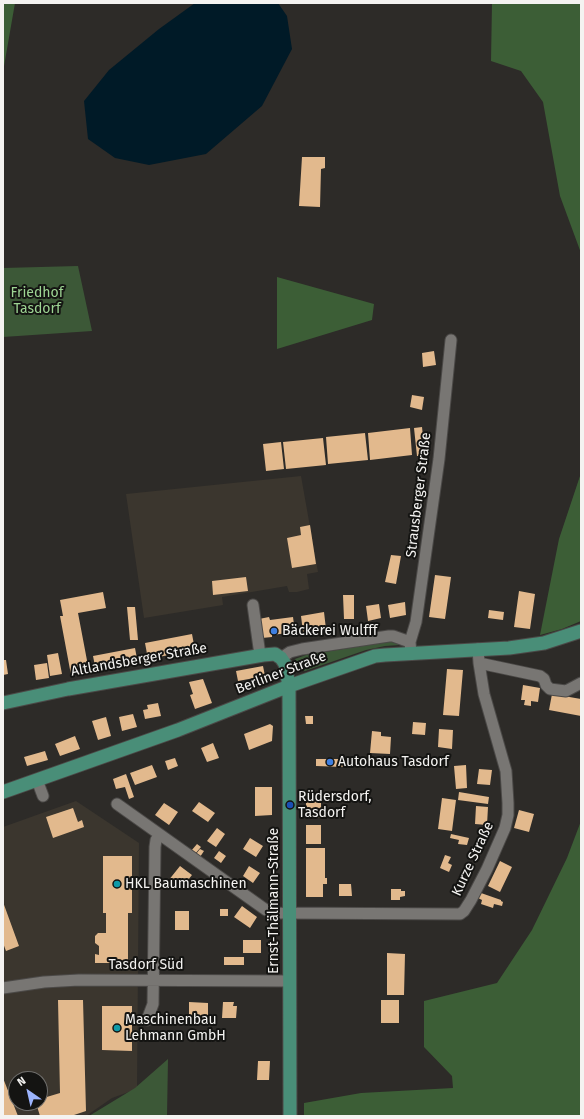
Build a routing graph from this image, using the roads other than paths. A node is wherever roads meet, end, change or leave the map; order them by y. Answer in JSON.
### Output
{"nodes":[{"id":1,"x":451,"y":340,"type":"dead end"},
{"id":2,"x":253,"y":605,"type":"dead end"},
{"id":3,"x":581,"y":632,"type":"edge"},
{"id":4,"x":410,"y":648,"type":"junction"},
{"id":5,"x":478,"y":649,"type":"junction"},
{"id":6,"x":260,"y":655,"type":"junction"},
{"id":7,"x":281,"y":658,"type":"junction"},
{"id":8,"x":479,"y":663,"type":"junction"},
{"id":9,"x":581,"y":683,"type":"edge"},
{"id":10,"x":289,"y":686,"type":"junction"},
{"id":11,"x":3,"y":703,"type":"edge"},
{"id":12,"x":37,"y":780,"type":"junction"},
{"id":13,"x":3,"y":792,"type":"edge"},
{"id":14,"x":43,"y":796,"type":"dead end"},
{"id":15,"x":117,"y":804,"type":"dead end"},
{"id":16,"x":160,"y":835,"type":"junction"},
{"id":17,"x":290,"y":913,"type":"junction"},
{"id":18,"x":153,"y":980,"type":"junction"},
{"id":19,"x":290,"y":981,"type":"junction"},
{"id":20,"x":3,"y":988,"type":"edge"},
{"id":21,"x":147,"y":1020,"type":"dead end"},
{"id":22,"x":290,"y":1116,"type":"edge"}],
"edges":[{"from":1,"to":4,"type":"street","name":"Strausberger Straße"},
{"from":2,"to":6,"type":"street"},
{"from":3,"to":5,"type":"main road","name":"Berliner Straße"},
{"from":4,"to":5,"type":"main road","name":"Berliner Straße"},
{"from":4,"to":7,"type":"street"},
{"from":4,"to":10,"type":"main road","name":"Berliner Straße"},
{"from":5,"to":8,"type":"street","name":"Kurze Straße"},
{"from":6,"to":7,"type":"main road","name":"Altlandsberger Straße"},
{"from":6,"to":11,"type":"main road","name":"Altlandsberger Straße"},
{"from":7,"to":10,"type":"main road"},
{"from":8,"to":9,"type":"street"},
{"from":8,"to":17,"type":"street","name":"Kurze Straße"},
{"from":10,"to":12,"type":"main road","name":"Berliner Straße"},
{"from":10,"to":17,"type":"main road","name":"Ernst-Thälmann-Straße"},
{"from":12,"to":13,"type":"main road","name":"Berliner Straße"},
{"from":12,"to":14,"type":"street"},
{"from":15,"to":16,"type":"street"},
{"from":16,"to":17,"type":"street"},
{"from":16,"to":18,"type":"street"},
{"from":17,"to":19,"type":"main road","name":"Ernst-Thälmann-Straße"},
{"from":18,"to":19,"type":"street","name":"Tasdorf Süd"},
{"from":18,"to":20,"type":"street","name":"Tasdorf Süd"},
{"from":18,"to":21,"type":"street"},
{"from":19,"to":22,"type":"main road","name":"Ernst-Thälmann-Straße"}]}
